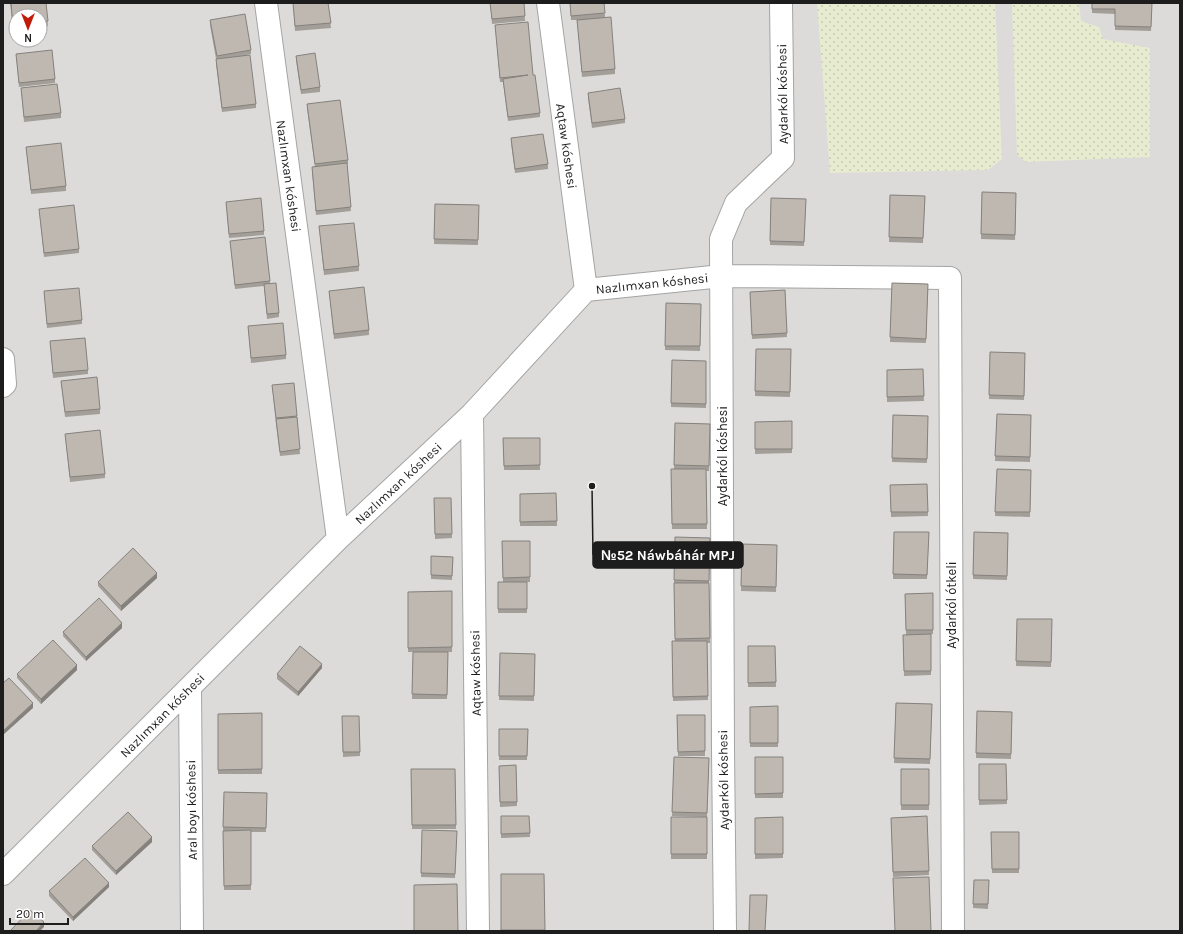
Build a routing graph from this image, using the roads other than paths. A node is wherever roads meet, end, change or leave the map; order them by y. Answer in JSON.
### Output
{"nodes":[{"id":1,"x":266,"y":3,"type":"edge"},
{"id":2,"x":548,"y":3,"type":"edge"},
{"id":3,"x":781,"y":3,"type":"edge"},
{"id":4,"x":722,"y":276,"type":"junction"},
{"id":5,"x":950,"y":278,"type":"joint"},
{"id":6,"x":586,"y":290,"type":"junction"},
{"id":7,"x":3,"y":359,"type":"edge"},
{"id":8,"x":4,"y":385,"type":"edge"},
{"id":9,"x":472,"y":414,"type":"junction"},
{"id":10,"x":338,"y":539,"type":"junction"},
{"id":11,"x":190,"y":688,"type":"junction"},
{"id":12,"x":3,"y":874,"type":"edge"},
{"id":13,"x":192,"y":931,"type":"edge"},
{"id":14,"x":478,"y":931,"type":"edge"},
{"id":15,"x":726,"y":931,"type":"edge"},
{"id":16,"x":952,"y":931,"type":"edge"}],
"edges":[{"from":1,"to":10,"type":"street","name":"Nazlımxan kóshesi"},
{"from":2,"to":6,"type":"street","name":"Aqtaw kóshesi"},
{"from":3,"to":4,"type":"street","name":"Aydarkól kóshesi"},
{"from":4,"to":5,"type":"street","name":"Nazlımxan kóshesi"},
{"from":4,"to":6,"type":"street","name":"Nazlımxan kóshesi"},
{"from":4,"to":15,"type":"street","name":"Aydarkól kóshesi"},
{"from":5,"to":16,"type":"street","name":"Aydarkól ótkeli"},
{"from":6,"to":9,"type":"street","name":"Nazlımxan kóshesi"},
{"from":7,"to":8,"type":"street"},
{"from":9,"to":10,"type":"street","name":"Nazlımxan kóshesi"},
{"from":9,"to":14,"type":"street","name":"Aqtaw kóshesi"},
{"from":10,"to":11,"type":"street","name":"Nazlımxan kóshesi"},
{"from":11,"to":12,"type":"street","name":"Nazlımxan kóshesi"},
{"from":11,"to":13,"type":"street","name":"Aral boyı kóshesi"}]}
